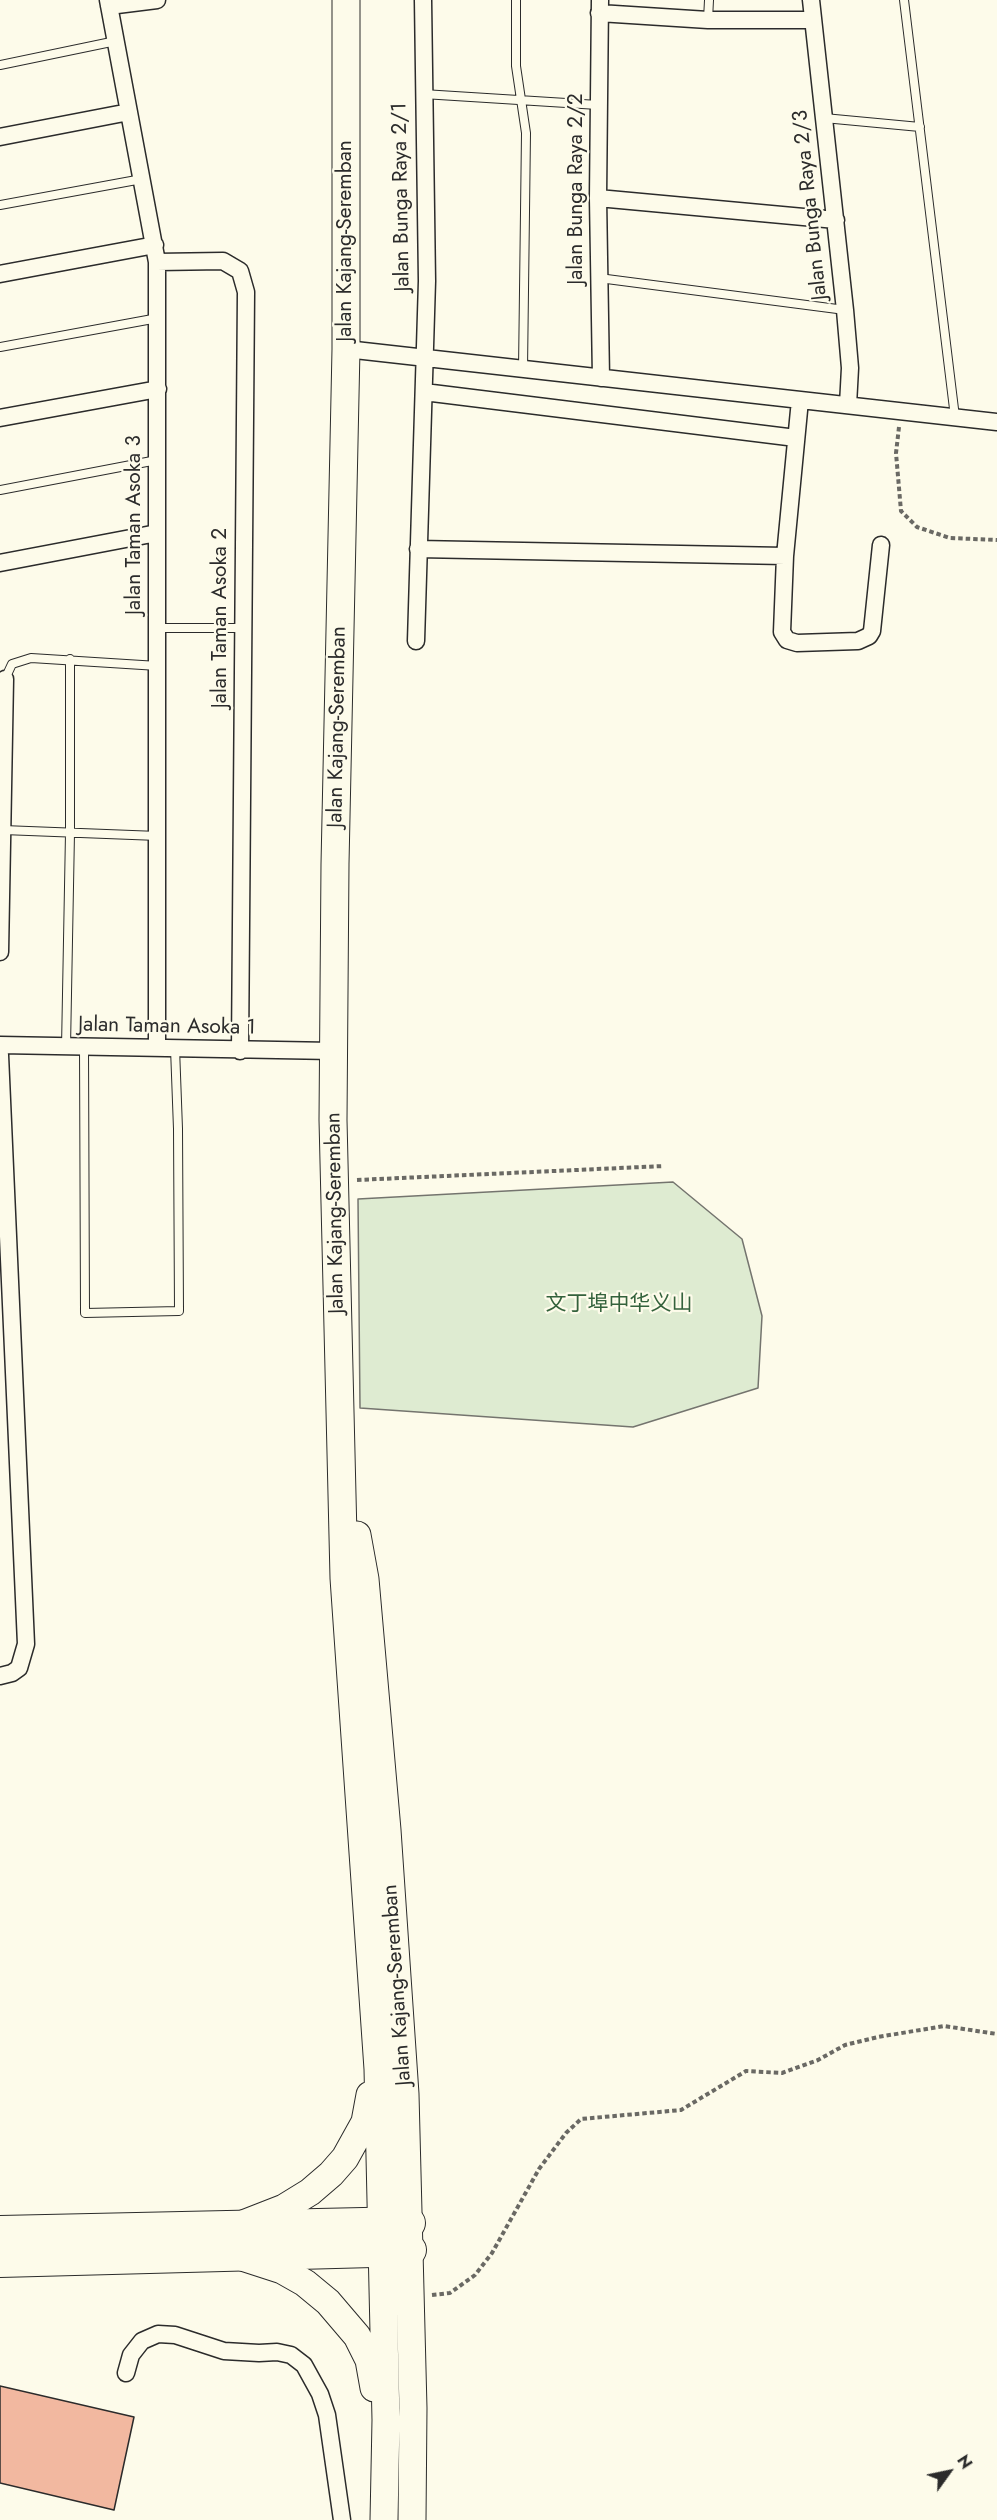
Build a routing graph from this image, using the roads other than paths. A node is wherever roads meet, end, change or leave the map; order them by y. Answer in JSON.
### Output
{"nodes":[{"id":1,"x":157,"y":0,"type":"edge"},
{"id":2,"x":346,"y":0,"type":"edge"},
{"id":3,"x":423,"y":0,"type":"edge"},
{"id":4,"x":516,"y":0,"type":"edge"},
{"id":5,"x":709,"y":0,"type":"edge"},
{"id":6,"x":811,"y":0,"type":"edge"},
{"id":7,"x":904,"y":0,"type":"edge"},
{"id":8,"x":109,"y":3,"type":"edge"},
{"id":9,"x":599,"y":7,"type":"edge"},
{"id":10,"x":813,"y":20,"type":"junction"},
{"id":11,"x":708,"y":21,"type":"junction"},
{"id":12,"x":116,"y":41,"type":"junction"},
{"id":13,"x":0,"y":65,"type":"edge"},
{"id":14,"x":423,"y":94,"type":"junction"},
{"id":15,"x":521,"y":99,"type":"junction"},
{"id":16,"x":598,"y":105,"type":"junction"},
{"id":17,"x":129,"y":112,"type":"junction"},
{"id":18,"x":824,"y":118,"type":"junction"},
{"id":19,"x":920,"y":127,"type":"junction"},
{"id":20,"x":0,"y":137,"type":"edge"},
{"id":21,"x":142,"y":179,"type":"junction"},
{"id":22,"x":598,"y":198,"type":"junction"},
{"id":23,"x":0,"y":205,"type":"edge"},
{"id":24,"x":836,"y":220,"type":"junction"},
{"id":25,"x":154,"y":245,"type":"junction"},
{"id":26,"x":157,"y":262,"type":"junction"},
{"id":27,"x":0,"y":274,"type":"edge"},
{"id":28,"x":600,"y":278,"type":"junction"},
{"id":29,"x":845,"y":310,"type":"junction"},
{"id":30,"x":158,"y":317,"type":"junction"},
{"id":31,"x":0,"y":347,"type":"edge"},
{"id":32,"x":346,"y":349,"type":"junction"},
{"id":33,"x":425,"y":358,"type":"junction"},
{"id":34,"x":523,"y":369,"type":"junction"},
{"id":35,"x":601,"y":378,"type":"junction"},
{"id":36,"x":158,"y":389,"type":"junction"},
{"id":37,"x":424,"y":392,"type":"junction"},
{"id":38,"x":800,"y":400,"type":"junction"},
{"id":39,"x":848,"y":405,"type":"junction"},
{"id":40,"x":955,"y":417,"type":"junction"},
{"id":41,"x":0,"y":418,"type":"edge"},
{"id":42,"x":997,"y":422,"type":"edge"},
{"id":43,"x":796,"y":438,"type":"junction"},
{"id":44,"x":158,"y":460,"type":"junction"},
{"id":45,"x":0,"y":490,"type":"edge"},
{"id":46,"x":157,"y":533,"type":"junction"},
{"id":47,"x":881,"y":545,"type":"dead end"},
{"id":48,"x":418,"y":549,"type":"junction"},
{"id":49,"x":785,"y":556,"type":"junction"},
{"id":50,"x":0,"y":563,"type":"edge"},
{"id":51,"x":158,"y":628,"type":"junction"},
{"id":52,"x":243,"y":628,"type":"junction"},
{"id":53,"x":416,"y":641,"type":"dead end"},
{"id":54,"x":70,"y":658,"type":"junction"},
{"id":55,"x":158,"y":666,"type":"junction"},
{"id":56,"x":5,"y":679,"type":"joint"},
{"id":57,"x":2,"y":750,"type":"edge"},
{"id":58,"x":3,"y":830,"type":"junction"},
{"id":59,"x":70,"y":833,"type":"junction"},
{"id":60,"x":159,"y":836,"type":"junction"},
{"id":61,"x":1,"y":894,"type":"edge"},
{"id":62,"x":0,"y":952,"type":"edge"},
{"id":63,"x":0,"y":1045,"type":"edge"},
{"id":64,"x":66,"y":1047,"type":"junction"},
{"id":65,"x":175,"y":1047,"type":"junction"},
{"id":66,"x":84,"y":1048,"type":"junction"},
{"id":67,"x":157,"y":1048,"type":"junction"},
{"id":68,"x":240,"y":1051,"type":"junction"},
{"id":69,"x":333,"y":1051,"type":"junction"},
{"id":70,"x":0,"y":1055,"type":"edge"},
{"id":71,"x":1,"y":1124,"type":"edge"},
{"id":72,"x":3,"y":1200,"type":"edge"},
{"id":73,"x":4,"y":1274,"type":"edge"},
{"id":74,"x":6,"y":1353,"type":"edge"},
{"id":75,"x":342,"y":1454,"type":"junction"},
{"id":76,"x":0,"y":1676,"type":"edge"},
{"id":77,"x":378,"y":2069,"type":"junction"},
{"id":78,"x":0,"y":2232,"type":"edge"},
{"id":79,"x":396,"y":2237,"type":"junction"},
{"id":80,"x":237,"y":2241,"type":"junction"},
{"id":81,"x":0,"y":2261,"type":"edge"},
{"id":82,"x":126,"y":2373,"type":"dead end"},
{"id":83,"x":386,"y":2420,"type":"junction"},
{"id":84,"x":342,"y":2520,"type":"edge"},
{"id":85,"x":384,"y":2520,"type":"edge"},
{"id":86,"x":412,"y":2520,"type":"edge"}],
"edges":[{"from":1,"to":8,"type":"street"},
{"from":2,"to":32,"type":"main road","name":"Jalan Kajang-Seremban"},
{"from":3,"to":14,"type":"street","name":"Jalan Bunga Raya 2/1"},
{"from":4,"to":15,"type":"lane"},
{"from":5,"to":11,"type":"lane"},
{"from":6,"to":10,"type":"street","name":"Jalan Bunga Raya 2/3"},
{"from":7,"to":19,"type":"lane"},
{"from":8,"to":12,"type":"street","name":"Jalan Taman Asoka 3"},
{"from":9,"to":11,"type":"street"},
{"from":9,"to":16,"type":"street","name":"Jalan Bunga Raya 2/2"},
{"from":10,"to":11,"type":"street"},
{"from":10,"to":18,"type":"street","name":"Jalan Bunga Raya 2/3"},
{"from":12,"to":13,"type":"lane"},
{"from":12,"to":17,"type":"street","name":"Jalan Taman Asoka 3"},
{"from":14,"to":15,"type":"lane"},
{"from":14,"to":33,"type":"street","name":"Jalan Bunga Raya 2/1"},
{"from":15,"to":16,"type":"lane"},
{"from":15,"to":34,"type":"lane"},
{"from":16,"to":22,"type":"street","name":"Jalan Bunga Raya 2/2"},
{"from":17,"to":20,"type":"street"},
{"from":17,"to":21,"type":"street","name":"Jalan Taman Asoka 3"},
{"from":18,"to":19,"type":"lane"},
{"from":18,"to":24,"type":"street","name":"Jalan Bunga Raya 2/3"},
{"from":19,"to":40,"type":"lane"},
{"from":21,"to":23,"type":"lane"},
{"from":21,"to":25,"type":"street","name":"Jalan Taman Asoka 3"},
{"from":22,"to":24,"type":"street"},
{"from":22,"to":28,"type":"street","name":"Jalan Bunga Raya 2/2"},
{"from":24,"to":29,"type":"street","name":"Jalan Bunga Raya 2/3"},
{"from":25,"to":26,"type":"street","name":"Jalan Taman Asoka 3"},
{"from":25,"to":27,"type":"street"},
{"from":26,"to":30,"type":"street","name":"Jalan Taman Asoka 3"},
{"from":26,"to":52,"type":"street","name":"Jalan Taman Asoka 2"},
{"from":28,"to":29,"type":"lane"},
{"from":28,"to":35,"type":"street","name":"Jalan Bunga Raya 2/2"},
{"from":29,"to":39,"type":"street","name":"Jalan Bunga Raya 2/3"},
{"from":30,"to":31,"type":"lane"},
{"from":30,"to":36,"type":"street","name":"Jalan Taman Asoka 3"},
{"from":32,"to":33,"type":"street"},
{"from":32,"to":69,"type":"main road","name":"Jalan Kajang-Seremban"},
{"from":33,"to":34,"type":"street"},
{"from":33,"to":37,"type":"street","name":"Jalan Bunga Raya 2/1"},
{"from":34,"to":35,"type":"street"},
{"from":35,"to":38,"type":"street"},
{"from":36,"to":41,"type":"street"},
{"from":36,"to":44,"type":"street","name":"Jalan Taman Asoka 3"},
{"from":37,"to":43,"type":"street"},
{"from":37,"to":48,"type":"street","name":"Jalan Bunga Raya 2/1"},
{"from":38,"to":39,"type":"street"},
{"from":38,"to":43,"type":"street"},
{"from":39,"to":40,"type":"street"},
{"from":40,"to":42,"type":"street"},
{"from":43,"to":49,"type":"street"},
{"from":44,"to":45,"type":"lane"},
{"from":44,"to":46,"type":"street","name":"Jalan Taman Asoka 3"},
{"from":46,"to":50,"type":"street"},
{"from":46,"to":51,"type":"street","name":"Jalan Taman Asoka 3"},
{"from":47,"to":49,"type":"street"},
{"from":48,"to":49,"type":"street"},
{"from":48,"to":53,"type":"street","name":"Jalan Bunga Raya 2/1"},
{"from":51,"to":52,"type":"lane"},
{"from":51,"to":55,"type":"street","name":"Jalan Taman Asoka 3"},
{"from":52,"to":68,"type":"street","name":"Jalan Taman Asoka 2"},
{"from":54,"to":55,"type":"lane"},
{"from":54,"to":56,"type":"lane"},
{"from":54,"to":59,"type":"lane"},
{"from":55,"to":60,"type":"street","name":"Jalan Taman Asoka 3"},
{"from":56,"to":57,"type":"street"},
{"from":57,"to":58,"type":"street"},
{"from":58,"to":59,"type":"lane"},
{"from":58,"to":61,"type":"street"},
{"from":59,"to":60,"type":"lane"},
{"from":59,"to":64,"type":"lane"},
{"from":60,"to":67,"type":"street","name":"Jalan Taman Asoka 3"},
{"from":61,"to":62,"type":"street"},
{"from":63,"to":64,"type":"street","name":"Jalan Taman Asoka 1"},
{"from":64,"to":66,"type":"street","name":"Jalan Taman Asoka 1"},
{"from":65,"to":66,"type":"lane"},
{"from":65,"to":67,"type":"street","name":"Jalan Taman Asoka 1"},
{"from":65,"to":68,"type":"street","name":"Jalan Taman Asoka 1"},
{"from":66,"to":67,"type":"street","name":"Jalan Taman Asoka 1"},
{"from":68,"to":69,"type":"street","name":"Jalan Taman Asoka 1"},
{"from":69,"to":75,"type":"main road","name":"Jalan Kajang-Seremban"},
{"from":70,"to":71,"type":"street"},
{"from":71,"to":72,"type":"street"},
{"from":72,"to":73,"type":"street"},
{"from":73,"to":74,"type":"street"},
{"from":74,"to":76,"type":"street"},
{"from":75,"to":77,"type":"main road","name":"Jalan Kajang-Seremban"},
{"from":75,"to":79,"type":"main road","name":"Jalan Kajang-Seremban"},
{"from":77,"to":79,"type":"main road","name":"Jalan Kajang-Seremban"},
{"from":77,"to":80,"type":"main road"},
{"from":78,"to":80,"type":"highway"},
{"from":79,"to":80,"type":"highway"},
{"from":79,"to":83,"type":"main road","name":"Jalan Kajang-Seremban"},
{"from":79,"to":86,"type":"main road","name":"Jalan Kajang-Seremban"},
{"from":80,"to":81,"type":"highway"},
{"from":80,"to":83,"type":"main road"},
{"from":82,"to":84,"type":"street"},
{"from":83,"to":85,"type":"main road","name":"Jalan Kajang-Seremban"}]}
